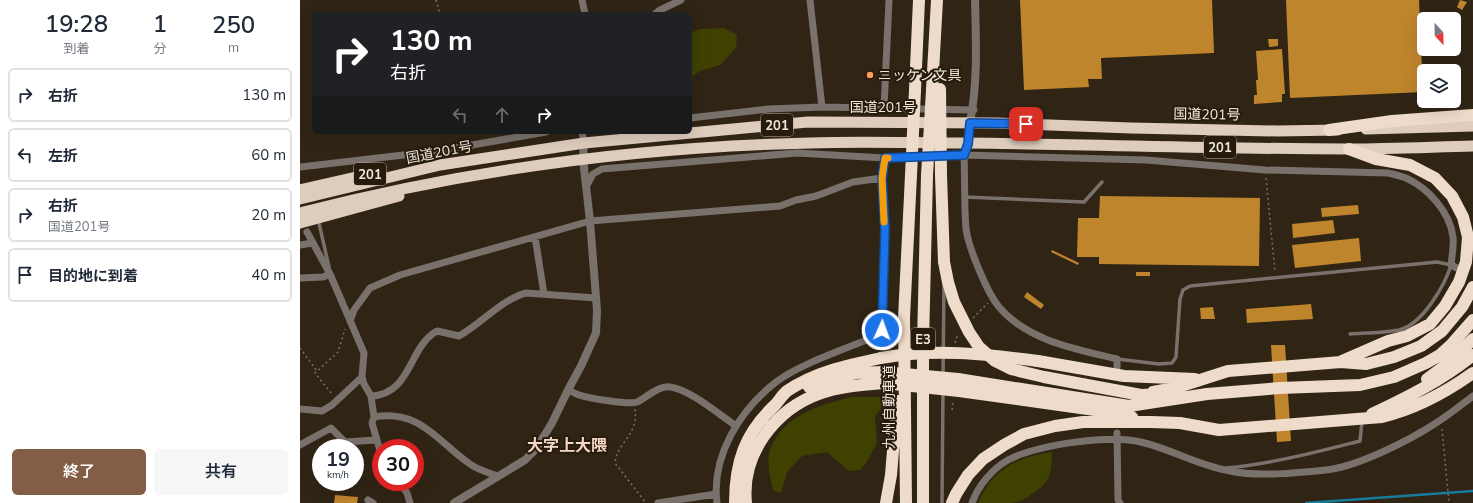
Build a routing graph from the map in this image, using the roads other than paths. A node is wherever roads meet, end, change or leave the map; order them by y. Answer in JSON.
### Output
{"nodes":[{"id":1,"x":582,"y":0,"type":"edge"},
{"id":2,"x":681,"y":0,"type":"edge"},
{"id":3,"x":810,"y":0,"type":"edge"},
{"id":4,"x":889,"y":0,"type":"edge"},
{"id":5,"x":919,"y":0,"type":"edge"},
{"id":6,"x":937,"y":0,"type":"edge"},
{"id":7,"x":975,"y":0,"type":"edge"},
{"id":8,"x":585,"y":12,"type":"edge"},
{"id":9,"x":658,"y":12,"type":"edge"},
{"id":10,"x":936,"y":89,"type":"junction"},
{"id":11,"x":822,"y":107,"type":"junction"},
{"id":12,"x":884,"y":108,"type":"junction"},
{"id":13,"x":974,"y":110,"type":"junction"},
{"id":14,"x":1473,"y":115,"type":"edge"},
{"id":15,"x":692,"y":118,"type":"edge"},
{"id":16,"x":970,"y":123,"type":"junction"},
{"id":17,"x":1473,"y":126,"type":"edge"},
{"id":18,"x":692,"y":130,"type":"edge"},
{"id":19,"x":1329,"y":130,"type":"junction"},
{"id":20,"x":535,"y":134,"type":"edge"},
{"id":21,"x":628,"y":134,"type":"edge"},
{"id":22,"x":583,"y":137,"type":"edge"},
{"id":23,"x":968,"y":144,"type":"junction"},
{"id":24,"x":1473,"y":146,"type":"edge"},
{"id":25,"x":1349,"y":149,"type":"junction"},
{"id":26,"x":964,"y":155,"type":"junction"},
{"id":27,"x":885,"y":158,"type":"junction"},
{"id":28,"x":583,"y":159,"type":"junction"},
{"id":29,"x":440,"y":166,"type":"junction"},
{"id":30,"x":300,"y":167,"type":"edge"},
{"id":31,"x":882,"y":178,"type":"junction"},
{"id":32,"x":1102,"y":182,"type":"dead end"},
{"id":33,"x":433,"y":183,"type":"junction"},
{"id":34,"x":587,"y":185,"type":"junction"},
{"id":35,"x":300,"y":190,"type":"edge"},
{"id":36,"x":965,"y":197,"type":"junction"},
{"id":37,"x":300,"y":199,"type":"edge"},
{"id":38,"x":300,"y":213,"type":"edge"},
{"id":39,"x":318,"y":218,"type":"junction"},
{"id":40,"x":590,"y":221,"type":"junction"},
{"id":41,"x":304,"y":228,"type":"edge"},
{"id":42,"x":535,"y":237,"type":"junction"},
{"id":43,"x":312,"y":243,"type":"junction"},
{"id":44,"x":300,"y":244,"type":"edge"},
{"id":45,"x":944,"y":262,"type":"junction"},
{"id":46,"x":1454,"y":266,"type":"junction"},
{"id":47,"x":330,"y":274,"type":"junction"},
{"id":48,"x":300,"y":278,"type":"edge"},
{"id":49,"x":1473,"y":287,"type":"edge"},
{"id":50,"x":544,"y":294,"type":"junction"},
{"id":51,"x":596,"y":298,"type":"junction"},
{"id":52,"x":904,"y":318,"type":"junction"},
{"id":53,"x":1473,"y":320,"type":"edge"},
{"id":54,"x":350,"y":321,"type":"junction"},
{"id":55,"x":1350,"y":334,"type":"dead end"},
{"id":56,"x":1473,"y":339,"type":"edge"},
{"id":57,"x":1473,"y":355,"type":"edge"},
{"id":58,"x":1117,"y":358,"type":"junction"},
{"id":59,"x":1341,"y":362,"type":"junction"},
{"id":60,"x":1117,"y":367,"type":"dead end"},
{"id":61,"x":1473,"y":373,"type":"edge"},
{"id":62,"x":362,"y":377,"type":"junction"},
{"id":63,"x":883,"y":378,"type":"junction"},
{"id":64,"x":1202,"y":379,"type":"junction"},
{"id":65,"x":959,"y":384,"type":"junction"},
{"id":66,"x":568,"y":390,"type":"junction"},
{"id":67,"x":1207,"y":394,"type":"junction"},
{"id":68,"x":1140,"y":395,"type":"junction"},
{"id":69,"x":371,"y":396,"type":"junction"},
{"id":70,"x":1473,"y":396,"type":"edge"},
{"id":71,"x":776,"y":404,"type":"junction"},
{"id":72,"x":1391,"y":406,"type":"junction"},
{"id":73,"x":300,"y":409,"type":"edge"},
{"id":74,"x":374,"y":417,"type":"junction"},
{"id":75,"x":1363,"y":418,"type":"junction"},
{"id":76,"x":1151,"y":422,"type":"junction"},
{"id":77,"x":736,"y":426,"type":"junction"},
{"id":78,"x":1117,"y":437,"type":"junction"},
{"id":79,"x":376,"y":439,"type":"edge"},
{"id":80,"x":372,"y":440,"type":"edge"},
{"id":81,"x":300,"y":445,"type":"edge"},
{"id":82,"x":1220,"y":469,"type":"junction"},
{"id":83,"x":498,"y":476,"type":"junction"},
{"id":84,"x":406,"y":491,"type":"edge"},
{"id":85,"x":716,"y":494,"type":"junction"},
{"id":86,"x":888,"y":501,"type":"edge"},
{"id":87,"x":410,"y":503,"type":"edge"},
{"id":88,"x":454,"y":503,"type":"edge"},
{"id":89,"x":658,"y":503,"type":"edge"},
{"id":90,"x":717,"y":503,"type":"edge"},
{"id":91,"x":735,"y":503,"type":"edge"},
{"id":92,"x":746,"y":503,"type":"edge"},
{"id":93,"x":906,"y":503,"type":"edge"},
{"id":94,"x":923,"y":503,"type":"edge"},
{"id":95,"x":942,"y":503,"type":"edge"},
{"id":96,"x":952,"y":503,"type":"edge"},
{"id":97,"x":972,"y":503,"type":"edge"},
{"id":98,"x":1120,"y":503,"type":"edge"}],
"edges":[{"from":1,"to":8,"type":"street"},
{"from":2,"to":9,"type":"street"},
{"from":3,"to":11,"type":"street"},
{"from":4,"to":12,"type":"street"},
{"from":5,"to":52,"type":"highway","name":"九州自動車道","number":"E3","bridge":true},
{"from":6,"to":10,"type":"highway","number":"E3"},
{"from":7,"to":13,"type":"street"},
{"from":10,"to":45,"type":"highway","bridge":true},
{"from":10,"to":94,"type":"highway","number":"E3","bridge":true},
{"from":11,"to":12,"type":"street"},
{"from":11,"to":15,"type":"street"},
{"from":12,"to":13,"type":"street"},
{"from":13,"to":16,"type":"street"},
{"from":14,"to":19,"type":"highway"},
{"from":16,"to":18,"type":"highway","name":"国道201号","number":"201"},
{"from":16,"to":19,"type":"highway","name":"国道201号","number":"201"},
{"from":16,"to":23,"type":"street"},
{"from":17,"to":19,"type":"highway","name":"国道201号","number":"201"},
{"from":20,"to":30,"type":"street"},
{"from":21,"to":22,"type":"highway","name":"国道201号","number":"201"},
{"from":22,"to":28,"type":"street"},
{"from":22,"to":29,"type":"highway","name":"国道201号","number":"201"},
{"from":23,"to":25,"type":"highway","name":"国道201号","number":"201"},
{"from":23,"to":26,"type":"street"},
{"from":23,"to":28,"type":"highway","name":"国道201号","number":"201"},
{"from":24,"to":25,"type":"highway","name":"国道201号","number":"201"},
{"from":25,"to":59,"type":"highway"},
{"from":26,"to":27,"type":"street"},
{"from":26,"to":36,"type":"street"},
{"from":26,"to":46,"type":"street"},
{"from":27,"to":31,"type":"street"},
{"from":27,"to":34,"type":"street"},
{"from":28,"to":33,"type":"highway","name":"国道201号","number":"201"},
{"from":28,"to":34,"type":"street"},
{"from":29,"to":35,"type":"highway","number":"201"},
{"from":29,"to":37,"type":"highway","name":"国道201号","number":"201"},
{"from":31,"to":40,"type":"street"},
{"from":31,"to":77,"type":"street"},
{"from":32,"to":36,"type":"lane"},
{"from":33,"to":38,"type":"highway","name":"国道201号","number":"201"},
{"from":33,"to":39,"type":"highway","number":"201"},
{"from":34,"to":40,"type":"street"},
{"from":36,"to":58,"type":"street"},
{"from":39,"to":41,"type":"highway","number":"201"},
{"from":39,"to":47,"type":"lane"},
{"from":40,"to":42,"type":"street"},
{"from":40,"to":51,"type":"street"},
{"from":41,"to":43,"type":"street"},
{"from":42,"to":50,"type":"street"},
{"from":42,"to":54,"type":"street"},
{"from":43,"to":44,"type":"street"},
{"from":43,"to":47,"type":"street"},
{"from":45,"to":68,"type":"highway"},
{"from":45,"to":95,"type":"lane"},
{"from":46,"to":55,"type":"lane"},
{"from":46,"to":58,"type":"lane"},
{"from":47,"to":48,"type":"street"},
{"from":47,"to":54,"type":"street"},
{"from":49,"to":59,"type":"highway"},
{"from":50,"to":51,"type":"street"},
{"from":50,"to":69,"type":"street"},
{"from":51,"to":66,"type":"street"},
{"from":52,"to":86,"type":"highway"},
{"from":52,"to":93,"type":"highway","name":"九州自動車道","number":"E3"},
{"from":53,"to":67,"type":"highway"},
{"from":54,"to":62,"type":"street"},
{"from":56,"to":72,"type":"highway"},
{"from":57,"to":72,"type":"highway"},
{"from":58,"to":60,"type":"street"},
{"from":59,"to":64,"type":"highway"},
{"from":61,"to":75,"type":"highway"},
{"from":62,"to":69,"type":"street"},
{"from":62,"to":73,"type":"street"},
{"from":63,"to":65,"type":"highway","bridge":true},
{"from":63,"to":71,"type":"highway"},
{"from":63,"to":92,"type":"highway"},
{"from":64,"to":68,"type":"highway"},
{"from":64,"to":71,"type":"highway","bridge":true},
{"from":65,"to":67,"type":"highway"},
{"from":65,"to":76,"type":"highway"},
{"from":66,"to":77,"type":"street"},
{"from":66,"to":83,"type":"street"},
{"from":67,"to":68,"type":"highway"},
{"from":69,"to":74,"type":"street"},
{"from":70,"to":82,"type":"street"},
{"from":71,"to":91,"type":"highway"},
{"from":72,"to":75,"type":"highway"},
{"from":74,"to":79,"type":"street"},
{"from":74,"to":83,"type":"street"},
{"from":75,"to":76,"type":"highway"},
{"from":75,"to":82,"type":"lane"},
{"from":76,"to":96,"type":"highway"},
{"from":77,"to":85,"type":"street"},
{"from":78,"to":82,"type":"street"},
{"from":78,"to":97,"type":"street"},
{"from":78,"to":98,"type":"street"},
{"from":80,"to":81,"type":"street"},
{"from":83,"to":88,"type":"street"},
{"from":84,"to":87,"type":"street"},
{"from":85,"to":89,"type":"street"},
{"from":85,"to":90,"type":"street"}]}
